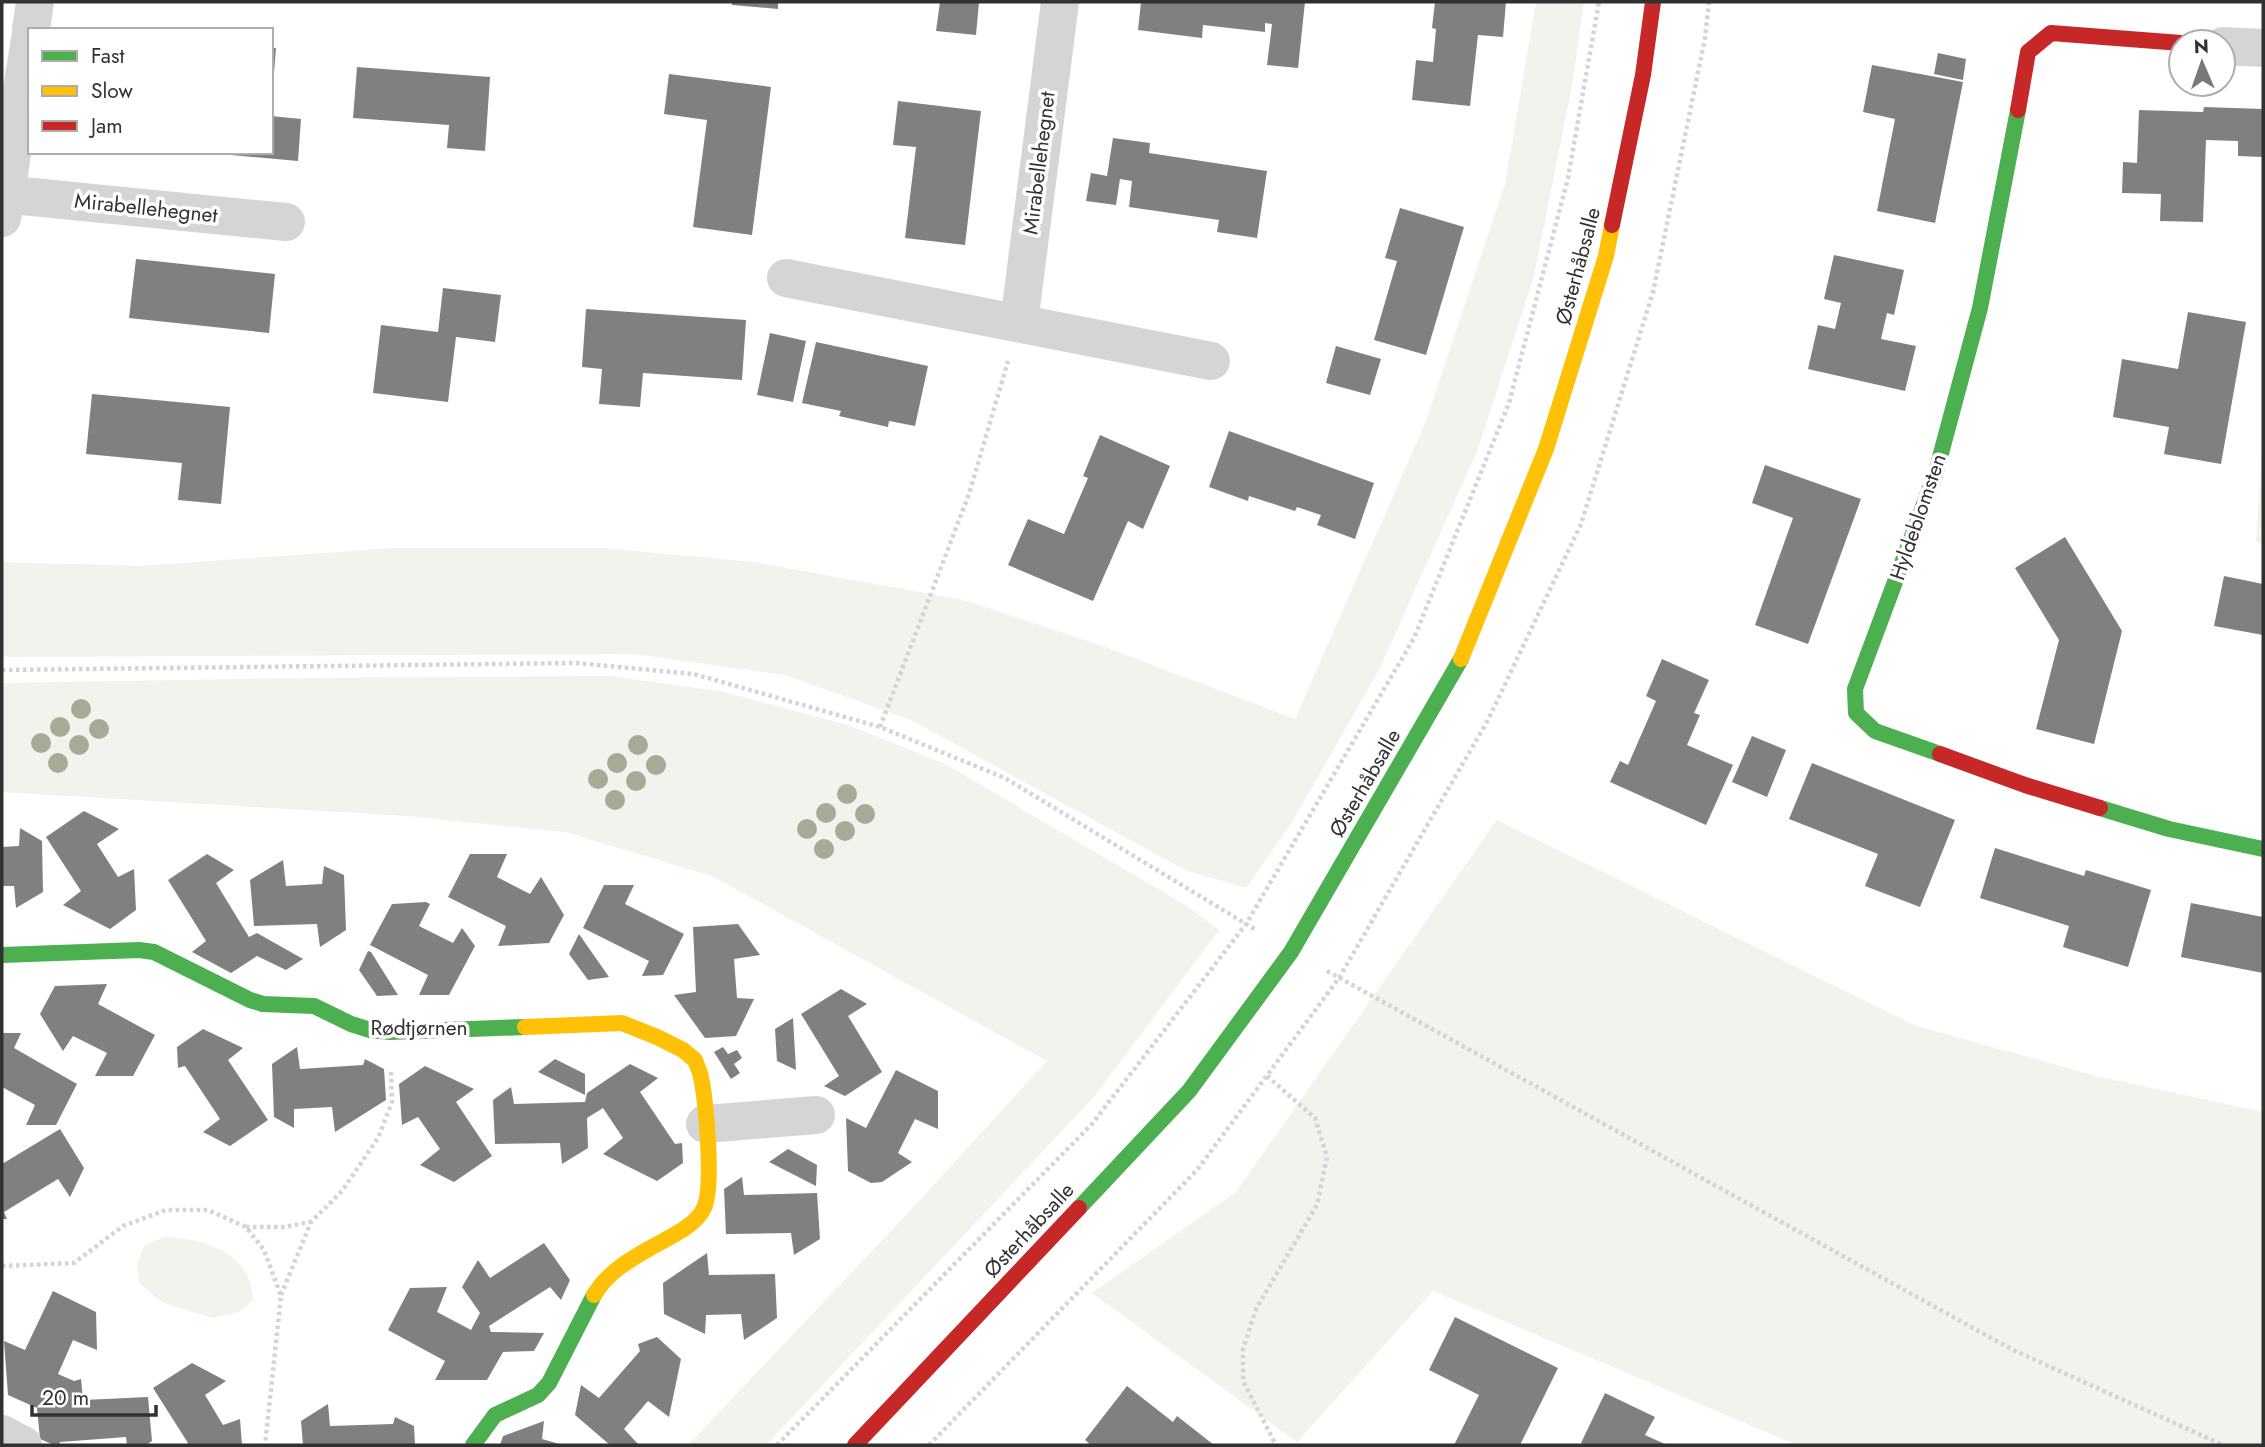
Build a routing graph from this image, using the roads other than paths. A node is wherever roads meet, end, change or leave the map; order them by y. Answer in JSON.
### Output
{"nodes":[{"id":1,"x":36,"y":2,"type":"edge"},
{"id":2,"x":1060,"y":2,"type":"edge"},
{"id":3,"x":1653,"y":2,"type":"edge"},
{"id":4,"x":31,"y":28,"type":"edge"},
{"id":5,"x":2167,"y":42,"type":"edge"},
{"id":6,"x":2237,"y":47,"type":"edge"},
{"id":7,"x":2263,"y":48,"type":"edge"},
{"id":8,"x":28,"y":50,"type":"edge"},
{"id":9,"x":3,"y":203,"type":"edge"},
{"id":10,"x":286,"y":222,"type":"dead end"},
{"id":11,"x":786,"y":278,"type":"dead end"},
{"id":12,"x":1019,"y":323,"type":"junction"},
{"id":13,"x":1212,"y":361,"type":"dead end"},
{"id":14,"x":2263,"y":849,"type":"edge"},
{"id":15,"x":2,"y":955,"type":"edge"},
{"id":16,"x":816,"y":1115,"type":"dead end"},
{"id":17,"x":705,"y":1124,"type":"junction"},
{"id":18,"x":2,"y":1434,"type":"edge"},
{"id":19,"x":23,"y":1445,"type":"edge"},
{"id":20,"x":473,"y":1445,"type":"edge"},
{"id":21,"x":855,"y":1445,"type":"edge"}],
"edges":[{"from":1,"to":4,"type":"street"},
{"from":2,"to":12,"type":"street","name":"Mirabellehegnet"},
{"from":3,"to":21,"type":"street","name":"Østerhåbsalle"},
{"from":5,"to":14,"type":"street","name":"Hyldeblomsten"},
{"from":6,"to":7,"type":"street"},
{"from":8,"to":9,"type":"street","name":"Mirabellehegnet"},
{"from":9,"to":10,"type":"street","name":"Mirabellehegnet"},
{"from":11,"to":12,"type":"street"},
{"from":12,"to":13,"type":"street"},
{"from":15,"to":17,"type":"street","name":"Rødtjørnen"},
{"from":16,"to":17,"type":"street"},
{"from":17,"to":20,"type":"street","name":"Rødtjørnen"},
{"from":18,"to":19,"type":"street"}]}
